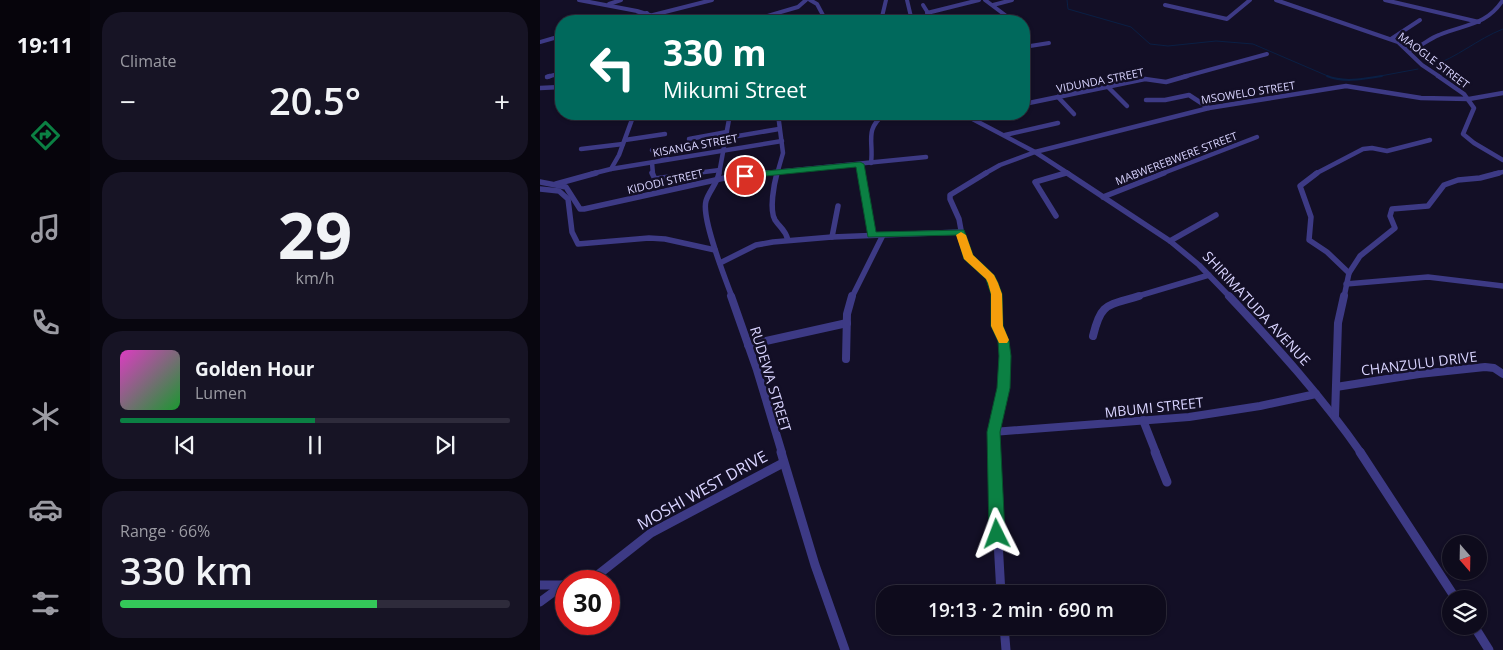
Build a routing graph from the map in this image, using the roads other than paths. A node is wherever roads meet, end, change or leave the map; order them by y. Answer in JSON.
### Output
{"nodes":[{"id":1,"x":579,"y":0,"type":"edge"},
{"id":2,"x":621,"y":0,"type":"edge"},
{"id":3,"x":712,"y":0,"type":"edge"},
{"id":4,"x":806,"y":0,"type":"edge"},
{"id":5,"x":810,"y":0,"type":"edge"},
{"id":6,"x":886,"y":0,"type":"edge"},
{"id":7,"x":907,"y":0,"type":"edge"},
{"id":8,"x":979,"y":0,"type":"edge"},
{"id":9,"x":985,"y":0,"type":"edge"},
{"id":10,"x":1012,"y":0,"type":"edge"},
{"id":11,"x":1250,"y":0,"type":"edge"},
{"id":12,"x":1276,"y":0,"type":"edge"},
{"id":13,"x":1385,"y":0,"type":"edge"},
{"id":14,"x":1502,"y":0,"type":"edge"},
{"id":15,"x":606,"y":4,"type":"junction"},
{"id":16,"x":923,"y":5,"type":"dead end"},
{"id":17,"x":1165,"y":5,"type":"dead end"},
{"id":18,"x":993,"y":6,"type":"junction"},
{"id":19,"x":647,"y":13,"type":"junction"},
{"id":20,"x":927,"y":13,"type":"joint"},
{"id":21,"x":640,"y":15,"type":"edge"},
{"id":22,"x":653,"y":15,"type":"joint"},
{"id":23,"x":771,"y":15,"type":"edge"},
{"id":24,"x":823,"y":15,"type":"edge"},
{"id":25,"x":884,"y":15,"type":"edge"},
{"id":26,"x":911,"y":15,"type":"edge"},
{"id":27,"x":1004,"y":15,"type":"edge"},
{"id":28,"x":1420,"y":20,"type":"dead end"},
{"id":29,"x":1479,"y":22,"type":"junction"},
{"id":30,"x":555,"y":38,"type":"edge"},
{"id":31,"x":1391,"y":39,"type":"junction"},
{"id":32,"x":540,"y":42,"type":"edge"},
{"id":33,"x":1049,"y":43,"type":"dead end"},
{"id":34,"x":1030,"y":45,"type":"edge"},
{"id":35,"x":1408,"y":51,"type":"junction"},
{"id":36,"x":1267,"y":54,"type":"dead end"},
{"id":37,"x":555,"y":74,"type":"edge"},
{"id":38,"x":547,"y":76,"type":"dead end"},
{"id":39,"x":555,"y":87,"type":"edge"},
{"id":40,"x":1108,"y":87,"type":"junction"},
{"id":41,"x":540,"y":88,"type":"edge"},
{"id":42,"x":1503,"y":93,"type":"edge"},
{"id":43,"x":1058,"y":97,"type":"junction"},
{"id":44,"x":1469,"y":98,"type":"junction"},
{"id":45,"x":1146,"y":100,"type":"dead end"},
{"id":46,"x":1030,"y":103,"type":"edge"},
{"id":47,"x":1127,"y":106,"type":"dead end"},
{"id":48,"x":1209,"y":108,"type":"junction"},
{"id":49,"x":1074,"y":114,"type":"dead end"},
{"id":50,"x":632,"y":120,"type":"edge"},
{"id":51,"x":729,"y":120,"type":"edge"},
{"id":52,"x":778,"y":120,"type":"edge"},
{"id":53,"x":878,"y":120,"type":"edge"},
{"id":54,"x":975,"y":120,"type":"edge"},
{"id":55,"x":1058,"y":123,"type":"dead end"},
{"id":56,"x":779,"y":129,"type":"junction"},
{"id":57,"x":665,"y":134,"type":"dead end"},
{"id":58,"x":727,"y":135,"type":"junction"},
{"id":59,"x":1005,"y":135,"type":"junction"},
{"id":60,"x":1257,"y":137,"type":"dead end"},
{"id":61,"x":689,"y":139,"type":"dead end"},
{"id":62,"x":1430,"y":140,"type":"dead end"},
{"id":63,"x":782,"y":141,"type":"junction"},
{"id":64,"x":624,"y":142,"type":"junction"},
{"id":65,"x":724,"y":148,"type":"junction"},
{"id":66,"x":581,"y":149,"type":"dead end"},
{"id":67,"x":652,"y":150,"type":"dead end"},
{"id":68,"x":1034,"y":152,"type":"junction"},
{"id":69,"x":926,"y":157,"type":"dead end"},
{"id":70,"x":669,"y":159,"type":"junction"},
{"id":71,"x":1503,"y":160,"type":"edge"},
{"id":72,"x":652,"y":163,"type":"junction"},
{"id":73,"x":870,"y":163,"type":"junction"},
{"id":74,"x":860,"y":164,"type":"junction"},
{"id":75,"x":611,"y":169,"type":"junction"},
{"id":76,"x":720,"y":170,"type":"junction"},
{"id":77,"x":1503,"y":172,"type":"edge"},
{"id":78,"x":776,"y":173,"type":"junction"},
{"id":79,"x":1066,"y":173,"type":"junction"},
{"id":80,"x":718,"y":179,"type":"junction"},
{"id":81,"x":540,"y":182,"type":"edge"},
{"id":82,"x":556,"y":184,"type":"junction"},
{"id":83,"x":540,"y":189,"type":"edge"},
{"id":84,"x":1103,"y":197,"type":"junction"},
{"id":85,"x":838,"y":206,"type":"dead end"},
{"id":86,"x":1216,"y":215,"type":"dead end"},
{"id":87,"x":1056,"y":216,"type":"dead end"},
{"id":88,"x":960,"y":232,"type":"junction"},
{"id":89,"x":872,"y":235,"type":"junction"},
{"id":90,"x":883,"y":235,"type":"junction"},
{"id":91,"x":832,"y":237,"type":"junction"},
{"id":92,"x":788,"y":240,"type":"junction"},
{"id":93,"x":1170,"y":241,"type":"junction"},
{"id":94,"x":715,"y":250,"type":"junction"},
{"id":95,"x":720,"y":263,"type":"junction"},
{"id":96,"x":1349,"y":273,"type":"junction"},
{"id":97,"x":1209,"y":275,"type":"junction"},
{"id":98,"x":1346,"y":284,"type":"junction"},
{"id":99,"x":1503,"y":286,"type":"edge"},
{"id":100,"x":847,"y":323,"type":"junction"},
{"id":101,"x":1093,"y":336,"type":"dead end"},
{"id":102,"x":748,"y":345,"type":"junction"},
{"id":103,"x":846,"y":359,"type":"dead end"},
{"id":104,"x":1503,"y":374,"type":"edge"},
{"id":105,"x":1336,"y":387,"type":"junction"},
{"id":106,"x":1316,"y":394,"type":"junction"},
{"id":107,"x":1334,"y":416,"type":"junction"},
{"id":108,"x":1142,"y":420,"type":"junction"},
{"id":109,"x":993,"y":432,"type":"junction"},
{"id":110,"x":783,"y":463,"type":"junction"},
{"id":111,"x":1167,"y":482,"type":"dead end"},
{"id":112,"x":606,"y":570,"type":"edge"},
{"id":113,"x":540,"y":585,"type":"edge"},
{"id":114,"x":555,"y":585,"type":"edge"},
{"id":115,"x":1000,"y":585,"type":"edge"},
{"id":116,"x":1450,"y":590,"type":"edge"},
{"id":117,"x":555,"y":591,"type":"edge"},
{"id":118,"x":540,"y":602,"type":"edge"},
{"id":119,"x":1005,"y":635,"type":"edge"},
{"id":120,"x":1480,"y":635,"type":"edge"},
{"id":121,"x":844,"y":650,"type":"edge"},
{"id":122,"x":1006,"y":650,"type":"edge"},
{"id":123,"x":1489,"y":650,"type":"edge"}],
"edges":[{"from":1,"to":15,"type":"street"},
{"from":2,"to":15,"type":"street"},
{"from":3,"to":22,"type":"street"},
{"from":4,"to":23,"type":"street"},
{"from":5,"to":24,"type":"street"},
{"from":6,"to":25,"type":"street"},
{"from":7,"to":26,"type":"street"},
{"from":8,"to":20,"type":"street"},
{"from":9,"to":18,"type":"street"},
{"from":10,"to":18,"type":"street"},
{"from":11,"to":17,"type":"street"},
{"from":12,"to":31,"type":"street","name":"MAOGLE STREET"},
{"from":13,"to":29,"type":"street"},
{"from":14,"to":29,"type":"street"},
{"from":15,"to":19,"type":"street"},
{"from":16,"to":20,"type":"street"},
{"from":18,"to":27,"type":"street"},
{"from":19,"to":21,"type":"street"},
{"from":19,"to":22,"type":"street"},
{"from":28,"to":31,"type":"street"},
{"from":29,"to":35,"type":"street"},
{"from":30,"to":32,"type":"street"},
{"from":31,"to":35,"type":"street","name":"MAOGLE STREET"},
{"from":33,"to":34,"type":"street"},
{"from":35,"to":44,"type":"street","name":"MAOGLE STREET"},
{"from":36,"to":40,"type":"street","name":"VIDUNDA STREET"},
{"from":37,"to":38,"type":"street"},
{"from":39,"to":41,"type":"street"},
{"from":40,"to":43,"type":"street","name":"VIDUNDA STREET"},
{"from":40,"to":47,"type":"street"},
{"from":42,"to":44,"type":"street","name":"MSOWELO STREET"},
{"from":43,"to":46,"type":"street","name":"VIDUNDA STREET"},
{"from":43,"to":49,"type":"street"},
{"from":44,"to":48,"type":"street","name":"MSOWELO STREET"},
{"from":44,"to":71,"type":"street","name":"MAOGLE STREET"},
{"from":45,"to":48,"type":"street"},
{"from":48,"to":68,"type":"street","name":"MSOWELO STREET"},
{"from":50,"to":64,"type":"street"},
{"from":51,"to":58,"type":"street","name":"RUDEWA STREET"},
{"from":52,"to":56,"type":"street"},
{"from":53,"to":73,"type":"street"},
{"from":54,"to":59,"type":"street","name":"SHIRIMATUDA AVENUE"},
{"from":55,"to":59,"type":"street"},
{"from":56,"to":58,"type":"street"},
{"from":56,"to":63,"type":"street"},
{"from":57,"to":64,"type":"street"},
{"from":58,"to":61,"type":"street"},
{"from":58,"to":65,"type":"street","name":"RUDEWA STREET"},
{"from":59,"to":68,"type":"street","name":"SHIRIMATUDA AVENUE"},
{"from":60,"to":84,"type":"street","name":"MABWEREBWERE STREET"},
{"from":62,"to":96,"type":"street"},
{"from":63,"to":65,"type":"street","name":"KISANGA STREET"},
{"from":63,"to":78,"type":"street"},
{"from":64,"to":66,"type":"street"},
{"from":64,"to":75,"type":"street"},
{"from":65,"to":70,"type":"street","name":"KISANGA STREET"},
{"from":65,"to":76,"type":"street","name":"RUDEWA STREET"},
{"from":67,"to":70,"type":"street"},
{"from":68,"to":79,"type":"street","name":"SHIRIMATUDA AVENUE"},
{"from":68,"to":88,"type":"street","name":"MSOWELO STREET"},
{"from":69,"to":73,"type":"street","name":"KIDODI STREET"},
{"from":70,"to":72,"type":"street","name":"KISANGA STREET"},
{"from":72,"to":75,"type":"street","name":"KISANGA STREET"},
{"from":72,"to":76,"type":"street"},
{"from":73,"to":74,"type":"street","name":"KIDODI STREET"},
{"from":74,"to":78,"type":"street","name":"KIDODI STREET"},
{"from":74,"to":89,"type":"street"},
{"from":75,"to":82,"type":"street","name":"KISANGA STREET"},
{"from":76,"to":80,"type":"street","name":"RUDEWA STREET"},
{"from":77,"to":96,"type":"street"},
{"from":78,"to":80,"type":"street","name":"KIDODI STREET"},
{"from":78,"to":92,"type":"street"},
{"from":79,"to":84,"type":"street","name":"SHIRIMATUDA AVENUE"},
{"from":79,"to":87,"type":"street"},
{"from":80,"to":82,"type":"street","name":"KIDODI STREET"},
{"from":80,"to":94,"type":"street","name":"RUDEWA STREET"},
{"from":81,"to":82,"type":"street"},
{"from":83,"to":94,"type":"street"},
{"from":84,"to":93,"type":"street","name":"SHIRIMATUDA AVENUE"},
{"from":85,"to":91,"type":"street"},
{"from":86,"to":93,"type":"street"},
{"from":88,"to":90,"type":"street"},
{"from":88,"to":109,"type":"street"},
{"from":89,"to":90,"type":"street"},
{"from":89,"to":91,"type":"street"},
{"from":90,"to":100,"type":"street"},
{"from":91,"to":92,"type":"street"},
{"from":92,"to":95,"type":"street"},
{"from":93,"to":97,"type":"street","name":"SHIRIMATUDA AVENUE"},
{"from":94,"to":95,"type":"street","name":"RUDEWA STREET"},
{"from":95,"to":102,"type":"street","name":"RUDEWA STREET"},
{"from":96,"to":98,"type":"street"},
{"from":97,"to":101,"type":"street"},
{"from":97,"to":106,"type":"street","name":"SHIRIMATUDA AVENUE"},
{"from":98,"to":99,"type":"street"},
{"from":98,"to":105,"type":"street"},
{"from":100,"to":102,"type":"street"},
{"from":100,"to":103,"type":"street"},
{"from":102,"to":110,"type":"street","name":"RUDEWA STREET"},
{"from":104,"to":105,"type":"street","name":"CHANZULU DRIVE"},
{"from":105,"to":107,"type":"street"},
{"from":106,"to":107,"type":"street","name":"SHIRIMATUDA AVENUE"},
{"from":106,"to":108,"type":"street","name":"MBUMI STREET"},
{"from":107,"to":116,"type":"street","name":"SHIRIMATUDA AVENUE"},
{"from":108,"to":109,"type":"street","name":"MBUMI STREET"},
{"from":108,"to":111,"type":"street"},
{"from":109,"to":115,"type":"street"},
{"from":110,"to":112,"type":"street","name":"MOSHI WEST DRIVE"},
{"from":110,"to":121,"type":"street","name":"RUDEWA STREET"},
{"from":113,"to":114,"type":"street"},
{"from":117,"to":118,"type":"street"},
{"from":119,"to":122,"type":"street"},
{"from":120,"to":123,"type":"street"}]}
